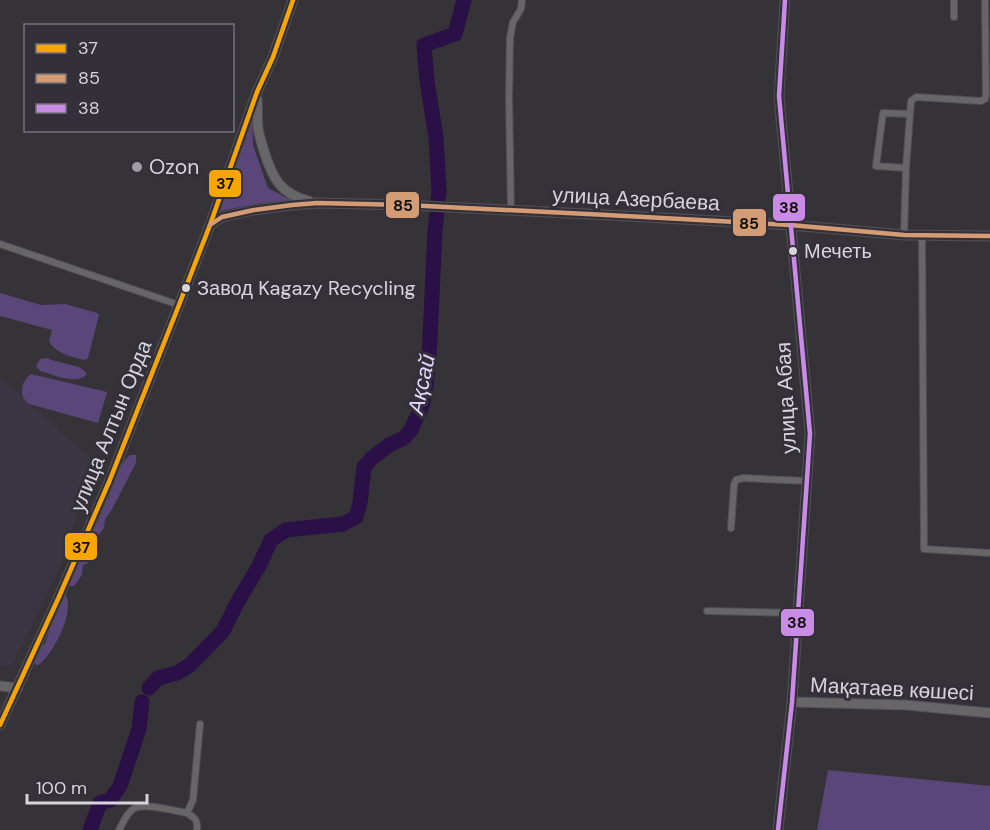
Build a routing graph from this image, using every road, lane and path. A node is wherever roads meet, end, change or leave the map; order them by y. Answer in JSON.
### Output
{"nodes":[{"id":1,"x":293,"y":0,"type":"edge"},
{"id":2,"x":522,"y":0,"type":"edge"},
{"id":3,"x":785,"y":0,"type":"edge"},
{"id":4,"x":954,"y":0,"type":"edge"},
{"id":5,"x":985,"y":0,"type":"edge"},
{"id":6,"x":954,"y":17,"type":"dead end"},
{"id":7,"x":257,"y":92,"type":"junction"},
{"id":8,"x":909,"y":114,"type":"junction"},
{"id":9,"x":906,"y":168,"type":"junction"},
{"id":10,"x":317,"y":203,"type":"junction"},
{"id":11,"x":511,"y":211,"type":"junction"},
{"id":12,"x":210,"y":225,"type":"junction"},
{"id":13,"x":790,"y":225,"type":"junction"},
{"id":14,"x":904,"y":235,"type":"junction"},
{"id":15,"x":922,"y":236,"type":"junction"},
{"id":16,"x":990,"y":236,"type":"edge"},
{"id":17,"x":0,"y":244,"type":"edge"},
{"id":18,"x":179,"y":304,"type":"junction"},
{"id":19,"x":807,"y":481,"type":"junction"},
{"id":20,"x":731,"y":528,"type":"dead end"},
{"id":21,"x":990,"y":554,"type":"edge"},
{"id":22,"x":707,"y":611,"type":"dead end"},
{"id":23,"x":798,"y":613,"type":"junction"},
{"id":24,"x":0,"y":686,"type":"edge"},
{"id":25,"x":18,"y":688,"type":"junction"},
{"id":26,"x":792,"y":702,"type":"junction"},
{"id":27,"x":990,"y":713,"type":"edge"},
{"id":28,"x":1,"y":721,"type":"edge"},
{"id":29,"x":200,"y":724,"type":"dead end"},
{"id":30,"x":187,"y":813,"type":"junction"},
{"id":31,"x":119,"y":830,"type":"edge"},
{"id":32,"x":197,"y":830,"type":"edge"},
{"id":33,"x":778,"y":830,"type":"edge"}],
"edges":[{"from":1,"to":7,"type":"main road","name":"улица Алтын Орда"},
{"from":2,"to":11,"type":"street"},
{"from":3,"to":13,"type":"main road","name":"улица Абая"},
{"from":4,"to":6,"type":"street"},
{"from":5,"to":8,"type":"street"},
{"from":7,"to":10,"type":"main road","name":"улица Азербаева"},
{"from":7,"to":12,"type":"main road","name":"улица Алтын Орда"},
{"from":8,"to":9,"type":"street"},
{"from":8,"to":9,"type":"street"},
{"from":9,"to":14,"type":"street"},
{"from":10,"to":11,"type":"main road","name":"улица Азербаева"},
{"from":10,"to":12,"type":"main road","name":"улица Азербаева"},
{"from":11,"to":13,"type":"main road","name":"улица Азербаева"},
{"from":12,"to":18,"type":"main road","name":"улица Алтын Орда"},
{"from":13,"to":14,"type":"main road","name":"улица Азербаева"},
{"from":13,"to":19,"type":"main road","name":"улица Абая"},
{"from":14,"to":15,"type":"main road","name":"улица Азербаева"},
{"from":15,"to":16,"type":"main road","name":"улица Азербаева"},
{"from":15,"to":21,"type":"street"},
{"from":17,"to":18,"type":"street"},
{"from":18,"to":25,"type":"main road","name":"улица Алтын Орда"},
{"from":19,"to":20,"type":"street"},
{"from":19,"to":23,"type":"main road","name":"улица Абая"},
{"from":22,"to":23,"type":"street"},
{"from":23,"to":26,"type":"main road","name":"улица Абая"},
{"from":24,"to":25,"type":"main road"},
{"from":25,"to":28,"type":"main road","name":"улица Алтын Орда"},
{"from":26,"to":27,"type":"main road","name":"Мақатаев көшесі"},
{"from":26,"to":33,"type":"main road","name":"улица Абая"},
{"from":29,"to":30,"type":"street"},
{"from":30,"to":31,"type":"street"},
{"from":30,"to":32,"type":"street"}]}
